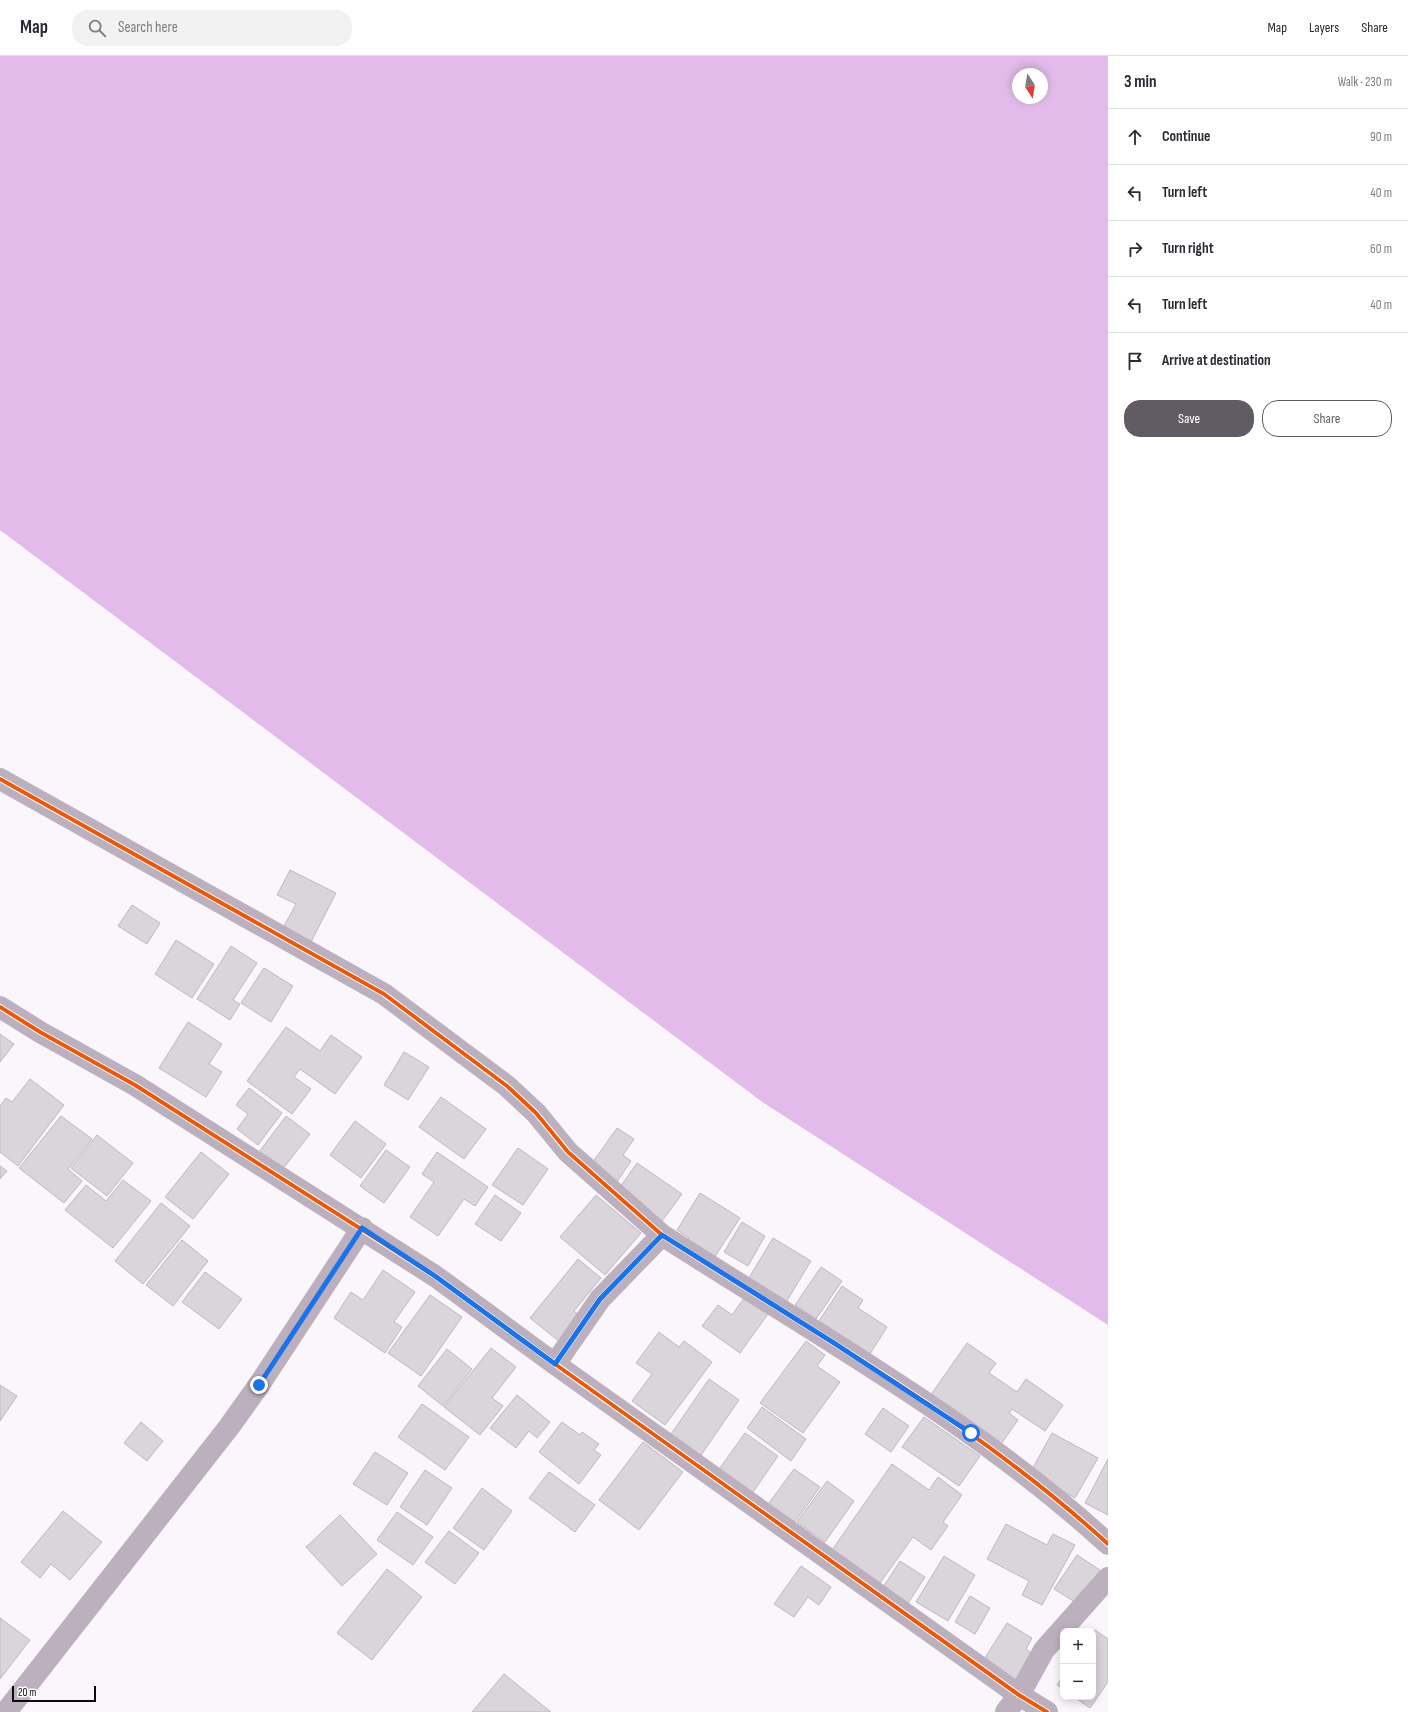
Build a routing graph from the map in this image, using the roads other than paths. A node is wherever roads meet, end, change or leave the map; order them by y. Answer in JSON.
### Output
{"nodes":[{"id":1,"x":0,"y":779,"type":"edge"},
{"id":2,"x":0,"y":1007,"type":"edge"},
{"id":3,"x":362,"y":1228,"type":"junction"},
{"id":4,"x":662,"y":1235,"type":"junction"},
{"id":5,"x":555,"y":1364,"type":"junction"},
{"id":6,"x":1108,"y":1544,"type":"edge"},
{"id":7,"x":1108,"y":1578,"type":"edge"},
{"id":8,"x":1012,"y":1703,"type":"edge"},
{"id":9,"x":6,"y":1712,"type":"edge"},
{"id":10,"x":1048,"y":1712,"type":"edge"}],
"edges":[{"from":1,"to":4,"type":"street"},
{"from":2,"to":3,"type":"street"},
{"from":3,"to":5,"type":"street"},
{"from":3,"to":9,"type":"street"},
{"from":4,"to":5,"type":"street"},
{"from":4,"to":6,"type":"street"},
{"from":5,"to":8,"type":"street"},
{"from":7,"to":8,"type":"street"},
{"from":8,"to":10,"type":"street"}]}
